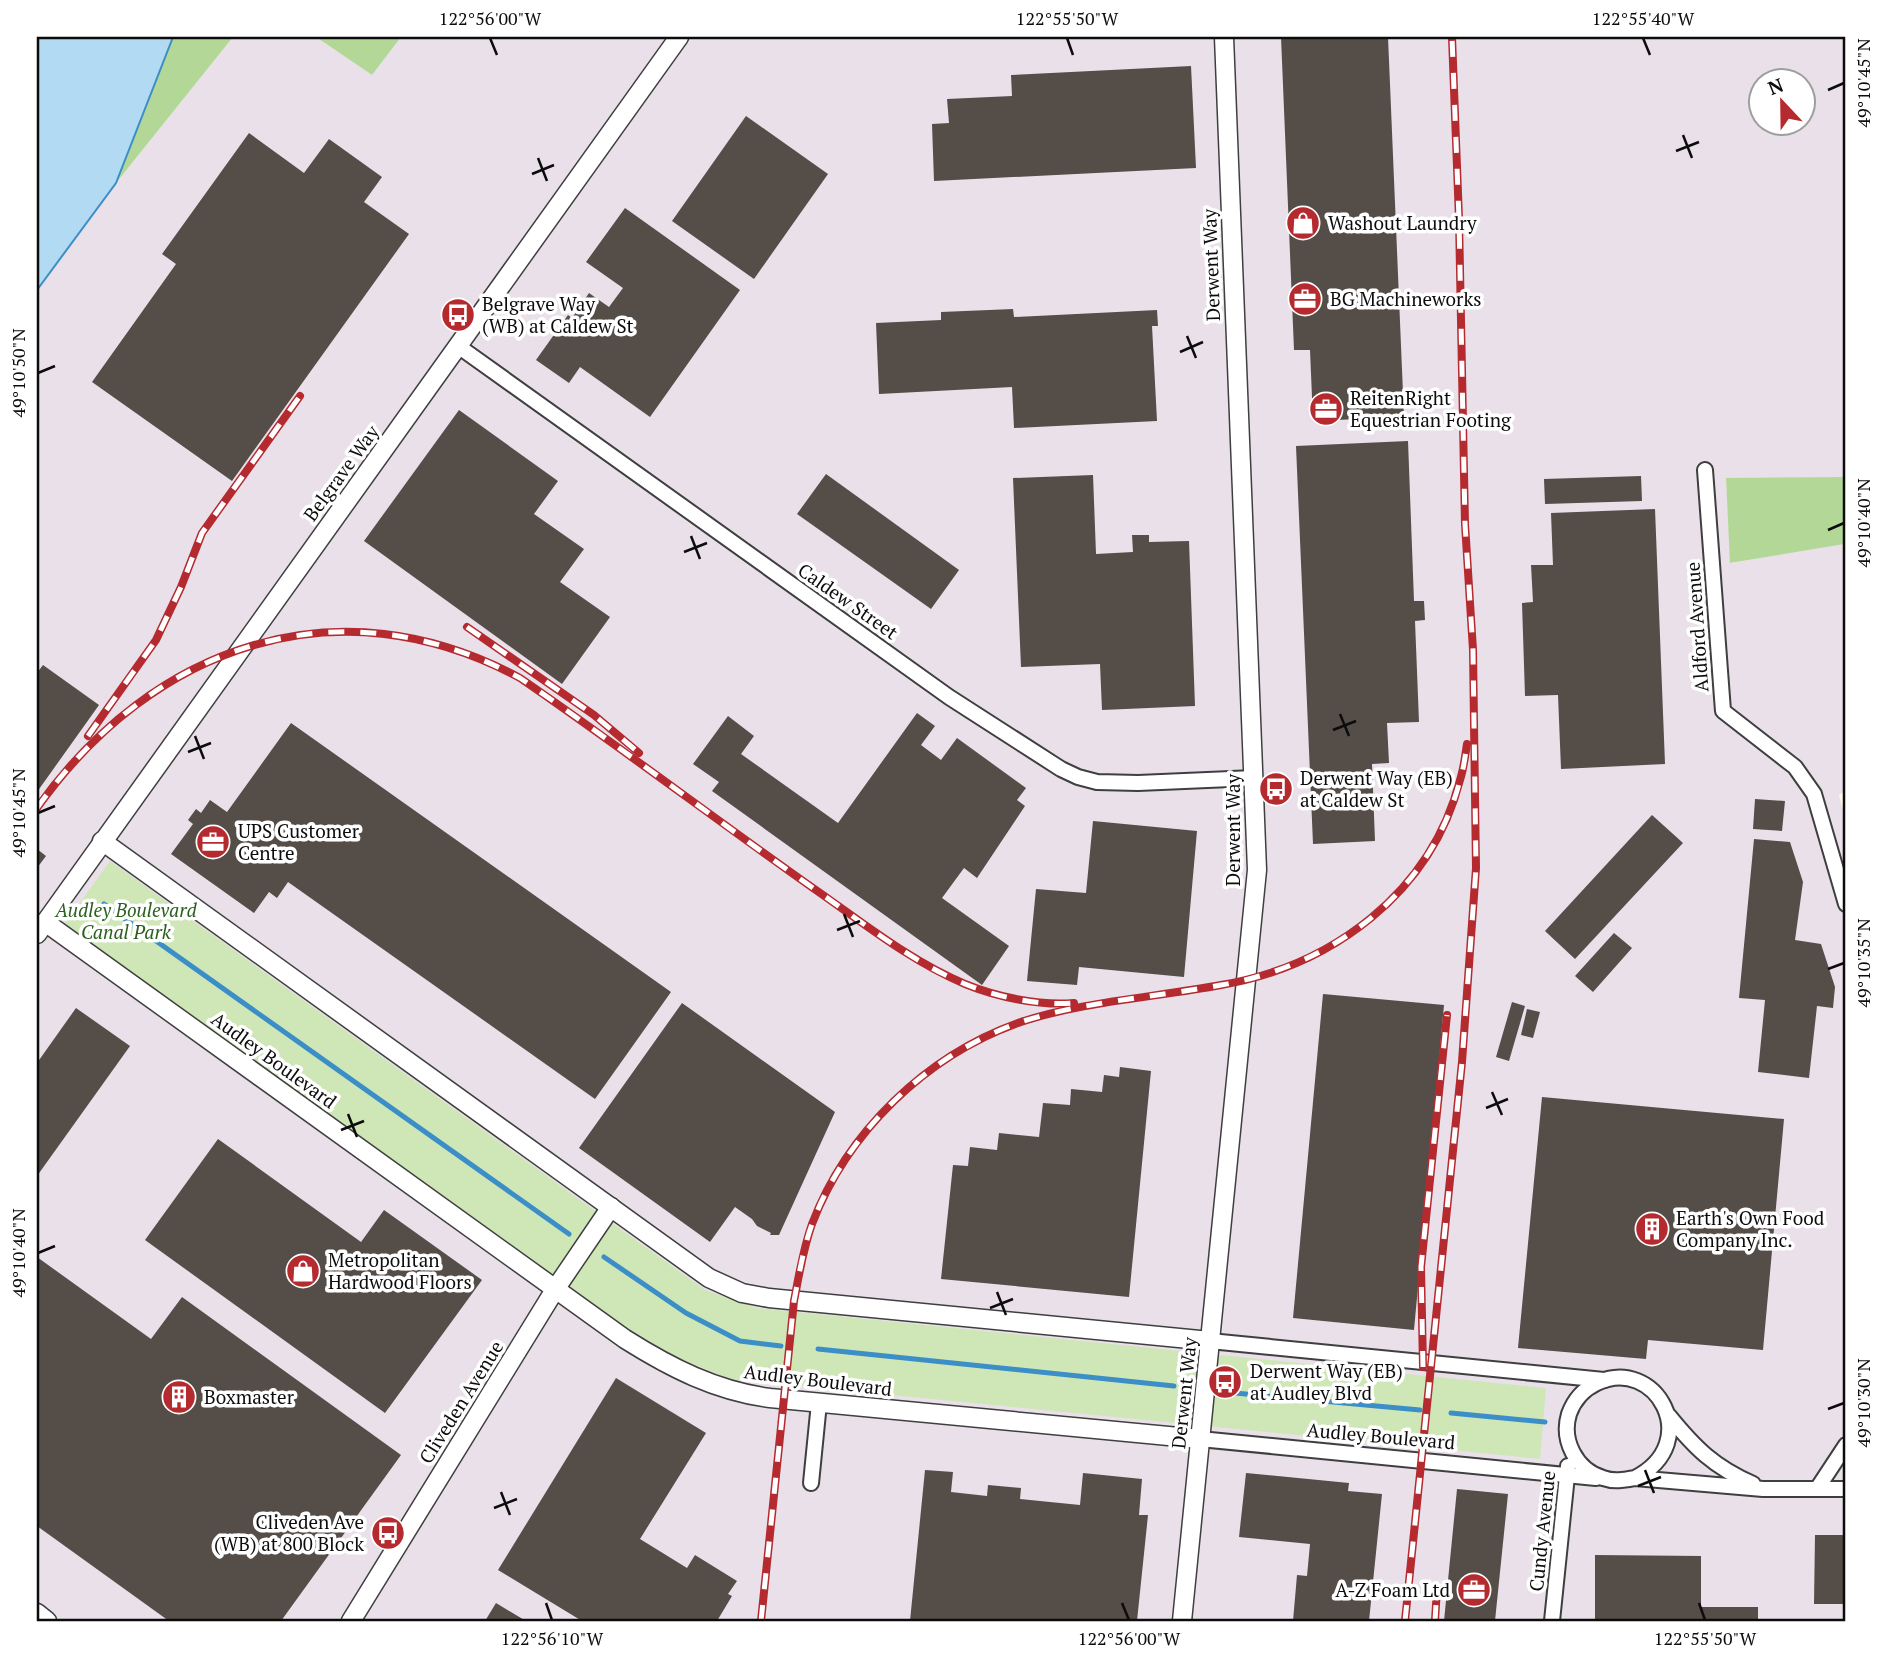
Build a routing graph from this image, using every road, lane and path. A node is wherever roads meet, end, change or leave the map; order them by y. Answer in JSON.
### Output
{"nodes":[{"id":1,"x":679,"y":37,"type":"edge"},
{"id":2,"x":1224,"y":37,"type":"edge"},
{"id":3,"x":458,"y":346,"type":"junction"},
{"id":4,"x":1705,"y":470,"type":"dead end"},
{"id":5,"x":1254,"y":778,"type":"junction"},
{"id":6,"x":102,"y":841,"type":"junction"},
{"id":7,"x":1846,"y":904,"type":"edge"},
{"id":8,"x":41,"y":928,"type":"edge"},
{"id":9,"x":611,"y":1207,"type":"junction"},
{"id":10,"x":556,"y":1288,"type":"junction"},
{"id":11,"x":1210,"y":1341,"type":"junction"},
{"id":12,"x":1605,"y":1380,"type":"junction"},
{"id":13,"x":820,"y":1403,"type":"junction"},
{"id":14,"x":1668,"y":1414,"type":"junction"},
{"id":15,"x":1200,"y":1439,"type":"junction"},
{"id":16,"x":1846,"y":1445,"type":"edge"},
{"id":17,"x":1569,"y":1446,"type":"junction"},
{"id":18,"x":1568,"y":1475,"type":"junction"},
{"id":19,"x":1603,"y":1478,"type":"junction"},
{"id":20,"x":1635,"y":1478,"type":"junction"},
{"id":21,"x":811,"y":1483,"type":"dead end"},
{"id":22,"x":1763,"y":1489,"type":"junction"},
{"id":23,"x":1817,"y":1489,"type":"junction"},
{"id":24,"x":1846,"y":1489,"type":"edge"},
{"id":25,"x":37,"y":1613,"type":"edge"},
{"id":26,"x":47,"y":1621,"type":"edge"},
{"id":27,"x":351,"y":1621,"type":"edge"},
{"id":28,"x":1182,"y":1621,"type":"edge"},
{"id":29,"x":1552,"y":1621,"type":"edge"}],
"edges":[{"from":1,"to":3,"type":"street","name":"Belgrave Way"},
{"from":2,"to":5,"type":"street","name":"Derwent Way"},
{"from":3,"to":5,"type":"street","name":"Caldew Street"},
{"from":3,"to":6,"type":"street","name":"Belgrave Way"},
{"from":4,"to":7,"type":"street","name":"Aldford Avenue"},
{"from":5,"to":11,"type":"street","name":"Derwent Way"},
{"from":6,"to":8,"type":"street","name":"Belgrave Way"},
{"from":6,"to":9,"type":"street"},
{"from":8,"to":10,"type":"street","name":"Audley Boulevard"},
{"from":9,"to":10,"type":"street","name":"Cliveden Avenue"},
{"from":9,"to":11,"type":"street"},
{"from":10,"to":13,"type":"street","name":"Audley Boulevard"},
{"from":10,"to":27,"type":"street","name":"Cliveden Avenue"},
{"from":11,"to":12,"type":"street"},
{"from":11,"to":15,"type":"street","name":"Derwent Way"},
{"from":12,"to":14,"type":"street"},
{"from":12,"to":17,"type":"street"},
{"from":13,"to":15,"type":"street","name":"Audley Boulevard"},
{"from":13,"to":21,"type":"street"},
{"from":14,"to":20,"type":"street"},
{"from":14,"to":22,"type":"street"},
{"from":15,"to":18,"type":"street","name":"Audley Boulevard"},
{"from":15,"to":28,"type":"street","name":"Derwent Way"},
{"from":16,"to":23,"type":"street"},
{"from":17,"to":18,"type":"street","name":"Cundy Avenue"},
{"from":17,"to":19,"type":"street"},
{"from":18,"to":19,"type":"street","name":"Audley Boulevard"},
{"from":18,"to":29,"type":"street","name":"Cundy Avenue"},
{"from":19,"to":20,"type":"street"},
{"from":20,"to":22,"type":"street"},
{"from":22,"to":23,"type":"street"},
{"from":23,"to":24,"type":"street"},
{"from":25,"to":26,"type":"street"}]}
